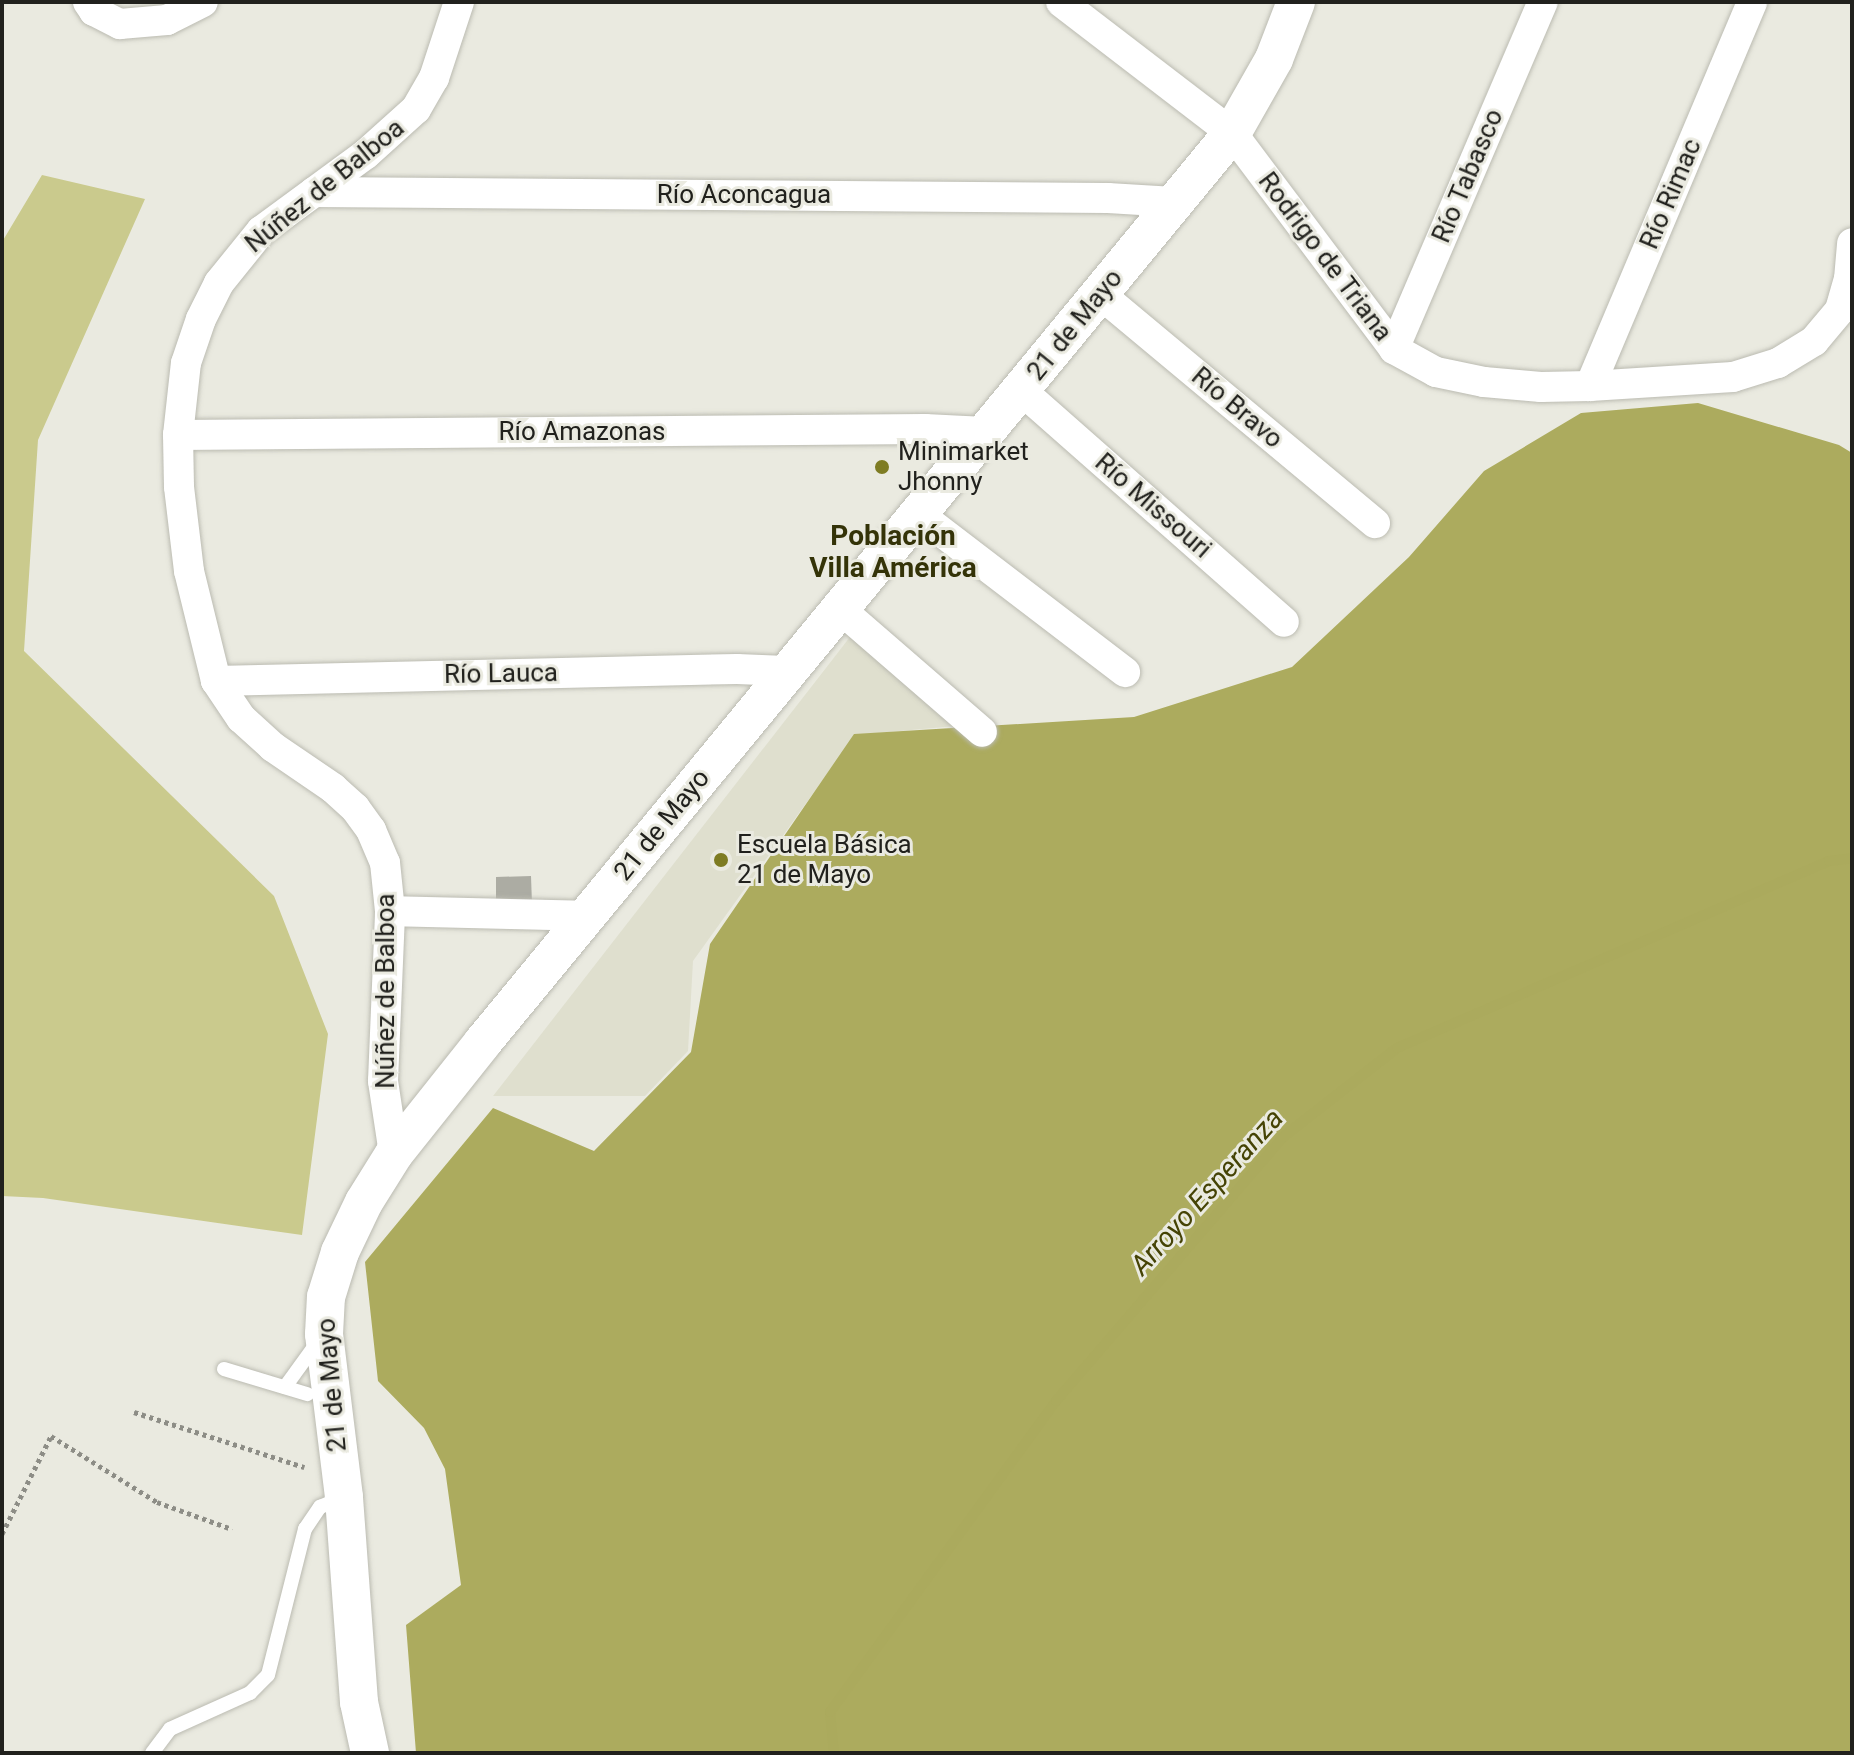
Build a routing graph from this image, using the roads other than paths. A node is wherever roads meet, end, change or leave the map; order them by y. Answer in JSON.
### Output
{"nodes":[{"id":1,"x":88,"y":2,"type":"edge"},
{"id":2,"x":203,"y":2,"type":"edge"},
{"id":3,"x":459,"y":2,"type":"edge"},
{"id":4,"x":1061,"y":2,"type":"edge"},
{"id":5,"x":1296,"y":2,"type":"edge"},
{"id":6,"x":1543,"y":2,"type":"edge"},
{"id":7,"x":1752,"y":2,"type":"edge"},
{"id":8,"x":1232,"y":133,"type":"junction"},
{"id":9,"x":314,"y":192,"type":"junction"},
{"id":10,"x":1174,"y":202,"type":"junction"},
{"id":11,"x":1852,"y":243,"type":"edge"},
{"id":12,"x":1850,"y":280,"type":"edge"},
{"id":13,"x":1100,"y":294,"type":"junction"},
{"id":14,"x":1394,"y":349,"type":"junction"},
{"id":15,"x":1590,"y":386,"type":"junction"},
{"id":16,"x":1022,"y":391,"type":"junction"},
{"id":17,"x":985,"y":432,"type":"junction"},
{"id":18,"x":178,"y":435,"type":"junction"},
{"id":19,"x":917,"y":513,"type":"junction"},
{"id":20,"x":1375,"y":523,"type":"dead end"},
{"id":21,"x":839,"y":608,"type":"junction"},
{"id":22,"x":1284,"y":622,"type":"dead end"},
{"id":23,"x":786,"y":671,"type":"junction"},
{"id":24,"x":1125,"y":672,"type":"dead end"},
{"id":25,"x":216,"y":681,"type":"junction"},
{"id":26,"x":982,"y":732,"type":"dead end"},
{"id":27,"x":390,"y":911,"type":"junction"},
{"id":28,"x":589,"y":916,"type":"junction"},
{"id":29,"x":394,"y":1154,"type":"junction"},
{"id":30,"x":324,"y":1334,"type":"junction"},
{"id":31,"x":224,"y":1369,"type":"dead end"},
{"id":32,"x":285,"y":1387,"type":"junction"},
{"id":33,"x":307,"y":1394,"type":"dead end"},
{"id":34,"x":342,"y":1488,"type":"junction"},
{"id":35,"x":152,"y":1753,"type":"edge"},
{"id":36,"x":370,"y":1753,"type":"edge"}],
"edges":[{"from":1,"to":2,"type":"street"},
{"from":3,"to":9,"type":"street","name":"Núñez de Balboa"},
{"from":4,"to":8,"type":"street","name":"Rodrigo de Triana"},
{"from":5,"to":8,"type":"street","name":"21 de Mayo"},
{"from":6,"to":14,"type":"street","name":"Río Tabasco"},
{"from":7,"to":15,"type":"street","name":"Río Rimac"},
{"from":8,"to":10,"type":"street","name":"21 de Mayo"},
{"from":8,"to":14,"type":"street","name":"Rodrigo de Triana"},
{"from":9,"to":10,"type":"street","name":"Río Aconcagua"},
{"from":9,"to":18,"type":"street","name":"Núñez de Balboa"},
{"from":10,"to":13,"type":"street","name":"21 de Mayo"},
{"from":11,"to":12,"type":"street","name":"Rodrigo de Triana"},
{"from":12,"to":15,"type":"street","name":"Rodrigo de Triana"},
{"from":13,"to":16,"type":"street","name":"21 de Mayo"},
{"from":13,"to":20,"type":"street","name":"Río Bravo"},
{"from":14,"to":15,"type":"street","name":"Rodrigo de Triana"},
{"from":16,"to":17,"type":"street","name":"21 de Mayo"},
{"from":16,"to":22,"type":"street","name":"Río Missouri"},
{"from":17,"to":18,"type":"street","name":"Río Amazonas"},
{"from":17,"to":19,"type":"street","name":"21 de Mayo"},
{"from":18,"to":25,"type":"street","name":"Núñez de Balboa"},
{"from":19,"to":21,"type":"street","name":"21 de Mayo"},
{"from":19,"to":24,"type":"street"},
{"from":21,"to":23,"type":"street","name":"21 de Mayo"},
{"from":21,"to":26,"type":"street"},
{"from":23,"to":25,"type":"street","name":"Río Lauca"},
{"from":23,"to":28,"type":"street","name":"21 de Mayo"},
{"from":25,"to":27,"type":"street","name":"Núñez de Balboa"},
{"from":27,"to":28,"type":"street"},
{"from":27,"to":29,"type":"street","name":"Núñez de Balboa"},
{"from":28,"to":29,"type":"street","name":"21 de Mayo"},
{"from":29,"to":30,"type":"street","name":"21 de Mayo"},
{"from":30,"to":32,"type":"lane"},
{"from":30,"to":34,"type":"street","name":"21 de Mayo"},
{"from":31,"to":32,"type":"lane"},
{"from":32,"to":33,"type":"lane"},
{"from":34,"to":35,"type":"lane"},
{"from":34,"to":36,"type":"street","name":"21 de Mayo"}]}
